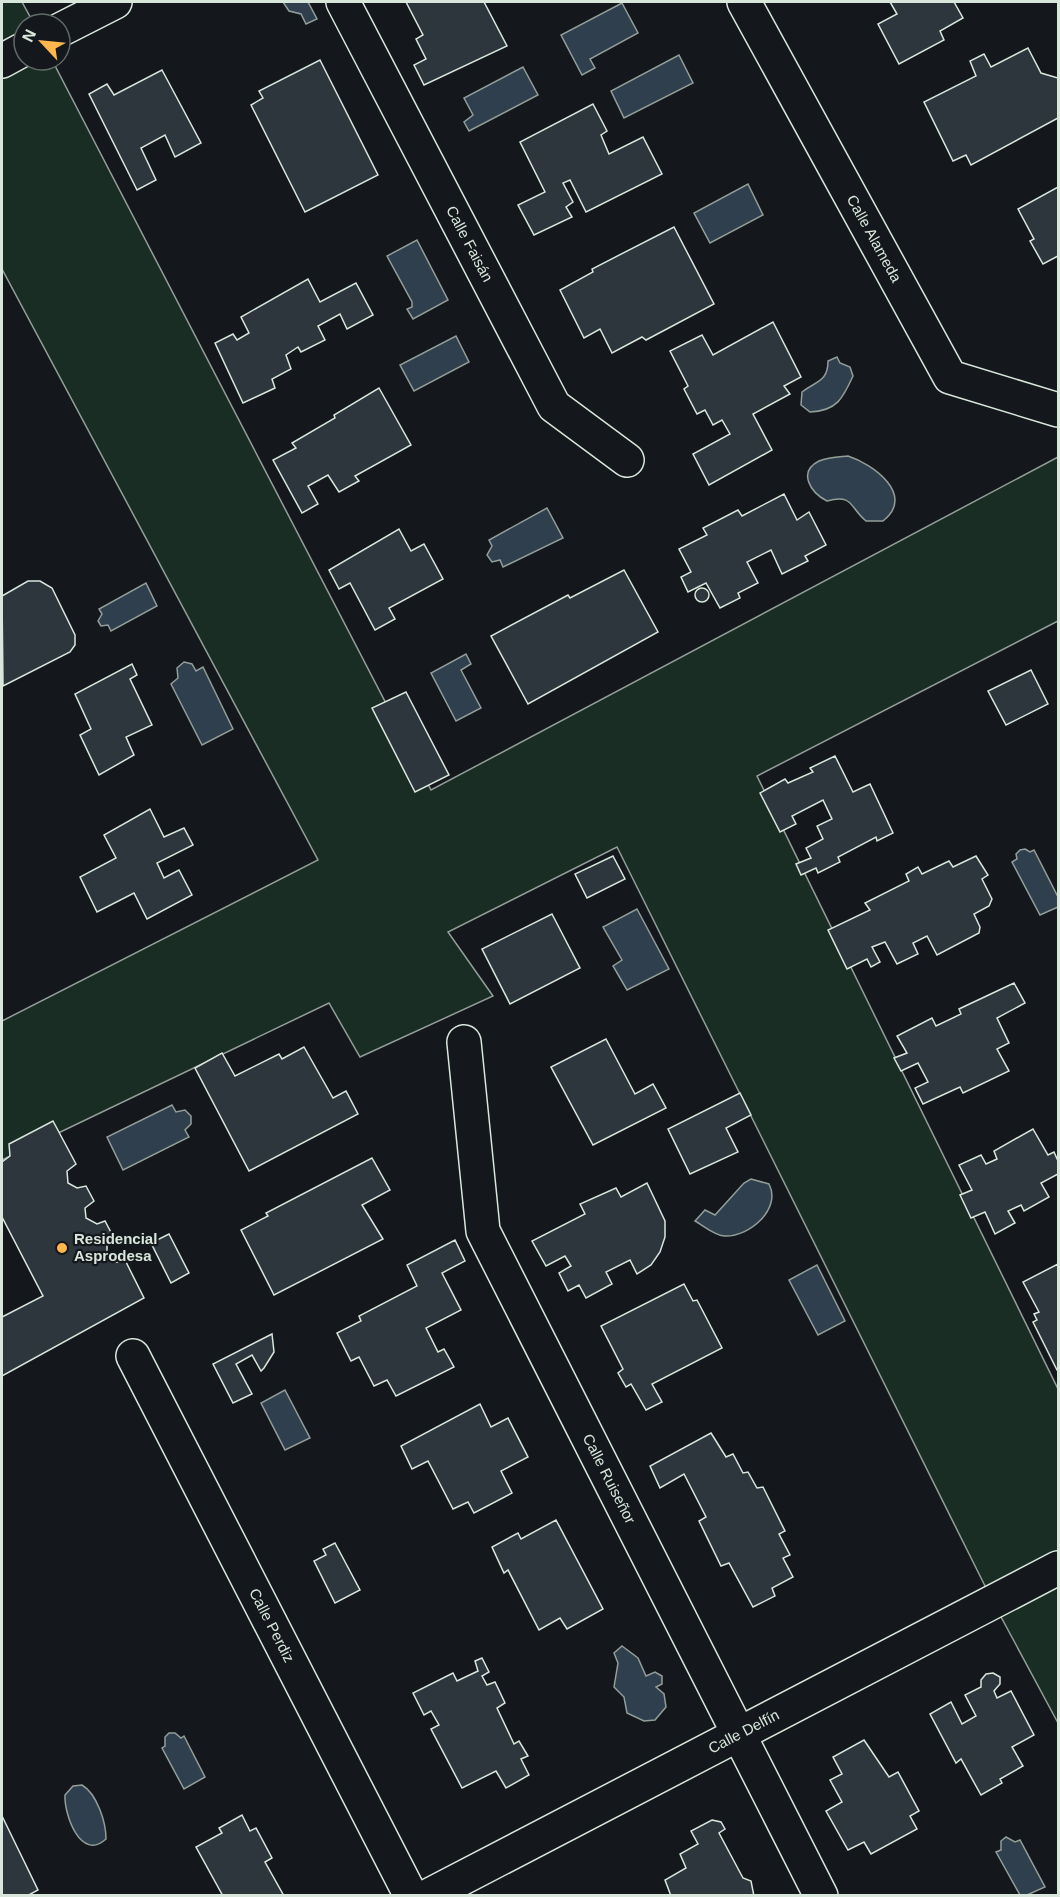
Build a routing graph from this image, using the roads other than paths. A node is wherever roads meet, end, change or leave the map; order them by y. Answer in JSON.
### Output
{"nodes":[{"id":1,"x":115,"y":2,"type":"edge"},
{"id":2,"x":344,"y":2,"type":"edge"},
{"id":3,"x":744,"y":2,"type":"edge"},
{"id":4,"x":72,"y":24,"type":"edge"},
{"id":5,"x":1059,"y":410,"type":"edge"},
{"id":6,"x":627,"y":460,"type":"dead end"},
{"id":7,"x":464,"y":1042,"type":"dead end"},
{"id":8,"x":134,"y":1356,"type":"dead end"},
{"id":9,"x":1059,"y":1568,"type":"edge"},
{"id":10,"x":738,"y":1733,"type":"junction"},
{"id":11,"x":411,"y":1896,"type":"edge"},
{"id":12,"x":428,"y":1896,"type":"edge"},
{"id":13,"x":821,"y":1896,"type":"edge"}],
"edges":[{"from":1,"to":4,"type":"street"},
{"from":2,"to":6,"type":"street","name":"Calle Faisán"},
{"from":3,"to":5,"type":"street","name":"Calle Alameda"},
{"from":7,"to":10,"type":"street","name":"Calle Ruiseñor"},
{"from":8,"to":11,"type":"street","name":"Calle Perdiz"},
{"from":9,"to":10,"type":"street","name":"Calle Delfín"},
{"from":10,"to":12,"type":"street","name":"Calle Delfín"},
{"from":10,"to":13,"type":"street","name":"Calle Ruiseñor"}]}
